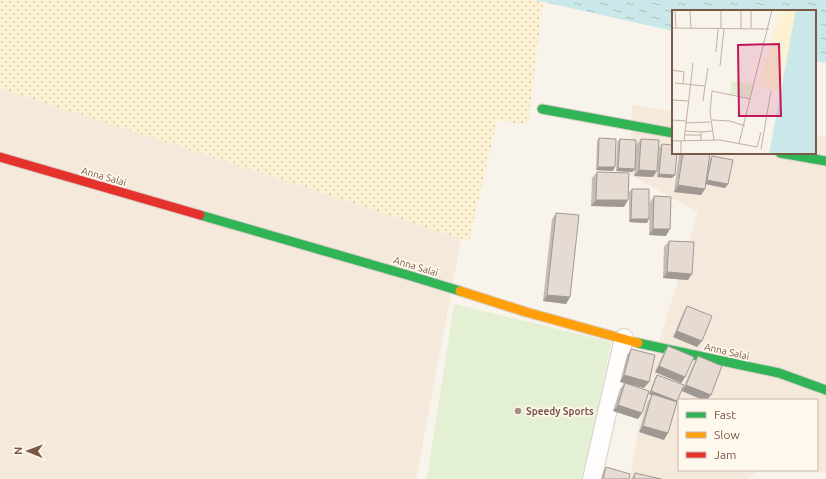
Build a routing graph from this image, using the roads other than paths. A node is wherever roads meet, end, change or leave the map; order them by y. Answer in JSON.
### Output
{"nodes":[{"id":1,"x":542,"y":109,"type":"dead end"},
{"id":2,"x":672,"y":133,"type":"edge"},
{"id":3,"x":786,"y":154,"type":"edge"},
{"id":4,"x":0,"y":157,"type":"edge"},
{"id":5,"x":826,"y":161,"type":"edge"},
{"id":6,"x":624,"y":338,"type":"junction"},
{"id":7,"x":826,"y":390,"type":"edge"},
{"id":8,"x":592,"y":479,"type":"edge"}],
"edges":[{"from":1,"to":2,"type":"street"},
{"from":3,"to":5,"type":"street"},
{"from":4,"to":6,"type":"street","name":"Anna Salai"},
{"from":6,"to":7,"type":"street","name":"Anna Salai"},
{"from":6,"to":8,"type":"street"}]}
